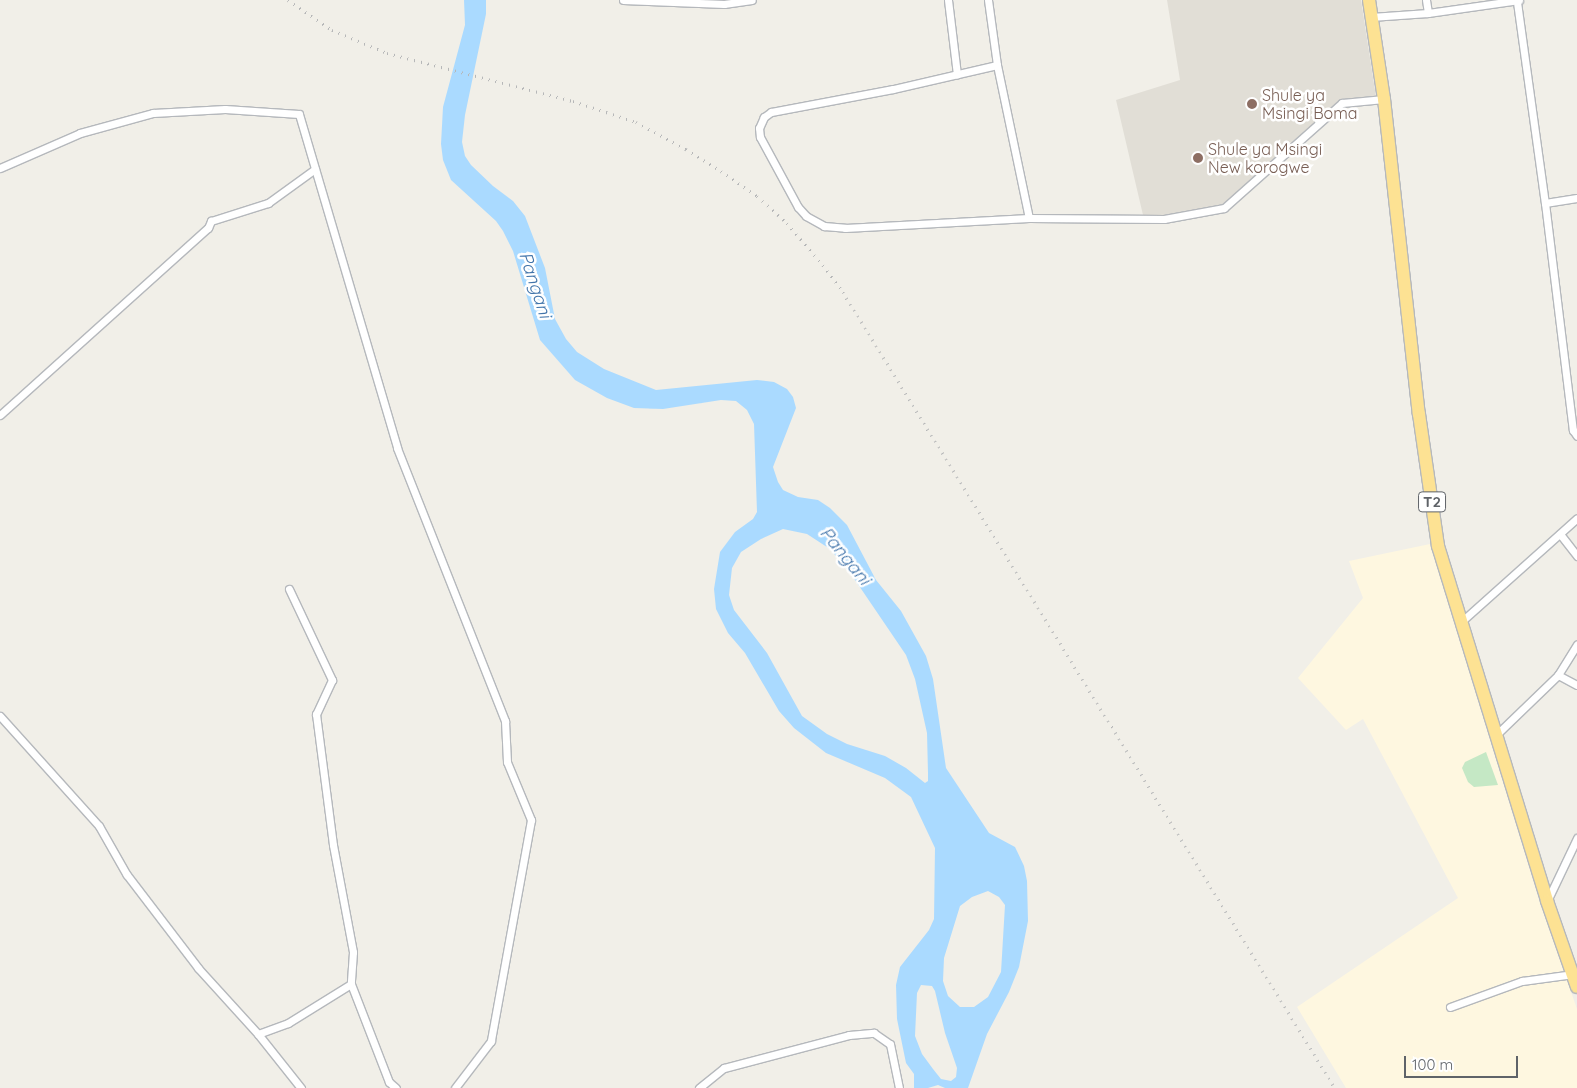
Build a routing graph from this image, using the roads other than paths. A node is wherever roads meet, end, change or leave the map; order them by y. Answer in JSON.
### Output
{"nodes":[{"id":1,"x":623,"y":0,"type":"edge"},
{"id":2,"x":752,"y":0,"type":"edge"},
{"id":3,"x":948,"y":0,"type":"edge"},
{"id":4,"x":988,"y":0,"type":"edge"},
{"id":5,"x":1369,"y":0,"type":"edge"},
{"id":6,"x":1426,"y":0,"type":"edge"},
{"id":7,"x":1518,"y":1,"type":"edge"},
{"id":8,"x":1507,"y":2,"type":"edge"},
{"id":9,"x":1428,"y":13,"type":"junction"},
{"id":10,"x":1371,"y":17,"type":"junction"},
{"id":11,"x":997,"y":65,"type":"junction"},
{"id":12,"x":957,"y":74,"type":"junction"},
{"id":13,"x":1384,"y":99,"type":"junction"},
{"id":14,"x":0,"y":168,"type":"edge"},
{"id":15,"x":315,"y":169,"type":"junction"},
{"id":16,"x":1577,"y":198,"type":"edge"},
{"id":17,"x":1545,"y":203,"type":"junction"},
{"id":18,"x":1029,"y":218,"type":"junction"},
{"id":19,"x":0,"y":415,"type":"edge"},
{"id":20,"x":1577,"y":436,"type":"edge"},
{"id":21,"x":1577,"y":518,"type":"edge"},
{"id":22,"x":1560,"y":534,"type":"junction"},
{"id":23,"x":1577,"y":556,"type":"edge"},
{"id":24,"x":289,"y":589,"type":"dead end"},
{"id":25,"x":1462,"y":621,"type":"junction"},
{"id":26,"x":1577,"y":645,"type":"edge"},
{"id":27,"x":1558,"y":675,"type":"junction"},
{"id":28,"x":1577,"y":685,"type":"edge"},
{"id":29,"x":0,"y":716,"type":"edge"},
{"id":30,"x":1497,"y":734,"type":"junction"},
{"id":31,"x":1577,"y":838,"type":"edge"},
{"id":32,"x":1548,"y":901,"type":"junction"},
{"id":33,"x":1576,"y":978,"type":"edge"},
{"id":34,"x":351,"y":984,"type":"junction"},
{"id":35,"x":1450,"y":1007,"type":"dead end"},
{"id":36,"x":258,"y":1034,"type":"junction"},
{"id":37,"x":301,"y":1088,"type":"edge"},
{"id":38,"x":396,"y":1088,"type":"edge"},
{"id":39,"x":455,"y":1088,"type":"edge"},
{"id":40,"x":699,"y":1088,"type":"edge"},
{"id":41,"x":899,"y":1088,"type":"edge"}],
"edges":[{"from":1,"to":2,"type":"street"},
{"from":3,"to":12,"type":"street"},
{"from":4,"to":11,"type":"street"},
{"from":5,"to":10,"type":"highway","number":"T2"},
{"from":6,"to":9,"type":"street"},
{"from":7,"to":8,"type":"street"},
{"from":7,"to":17,"type":"street"},
{"from":8,"to":9,"type":"street"},
{"from":9,"to":10,"type":"street"},
{"from":10,"to":13,"type":"highway","number":"T2"},
{"from":11,"to":12,"type":"street"},
{"from":11,"to":18,"type":"street"},
{"from":12,"to":18,"type":"street"},
{"from":13,"to":18,"type":"street"},
{"from":13,"to":25,"type":"highway","number":"T2"},
{"from":14,"to":15,"type":"street"},
{"from":15,"to":19,"type":"street"},
{"from":15,"to":39,"type":"street"},
{"from":16,"to":17,"type":"street"},
{"from":17,"to":20,"type":"street"},
{"from":21,"to":22,"type":"street"},
{"from":22,"to":23,"type":"street"},
{"from":22,"to":25,"type":"street"},
{"from":24,"to":34,"type":"street"},
{"from":25,"to":30,"type":"highway","number":"T2"},
{"from":26,"to":27,"type":"street"},
{"from":27,"to":28,"type":"street"},
{"from":27,"to":30,"type":"street"},
{"from":29,"to":36,"type":"street"},
{"from":30,"to":32,"type":"highway","number":"T2"},
{"from":31,"to":32,"type":"street"},
{"from":32,"to":33,"type":"highway","number":"T2"},
{"from":33,"to":35,"type":"street"},
{"from":34,"to":36,"type":"street"},
{"from":34,"to":38,"type":"street"},
{"from":36,"to":37,"type":"street"},
{"from":40,"to":41,"type":"street"}]}
